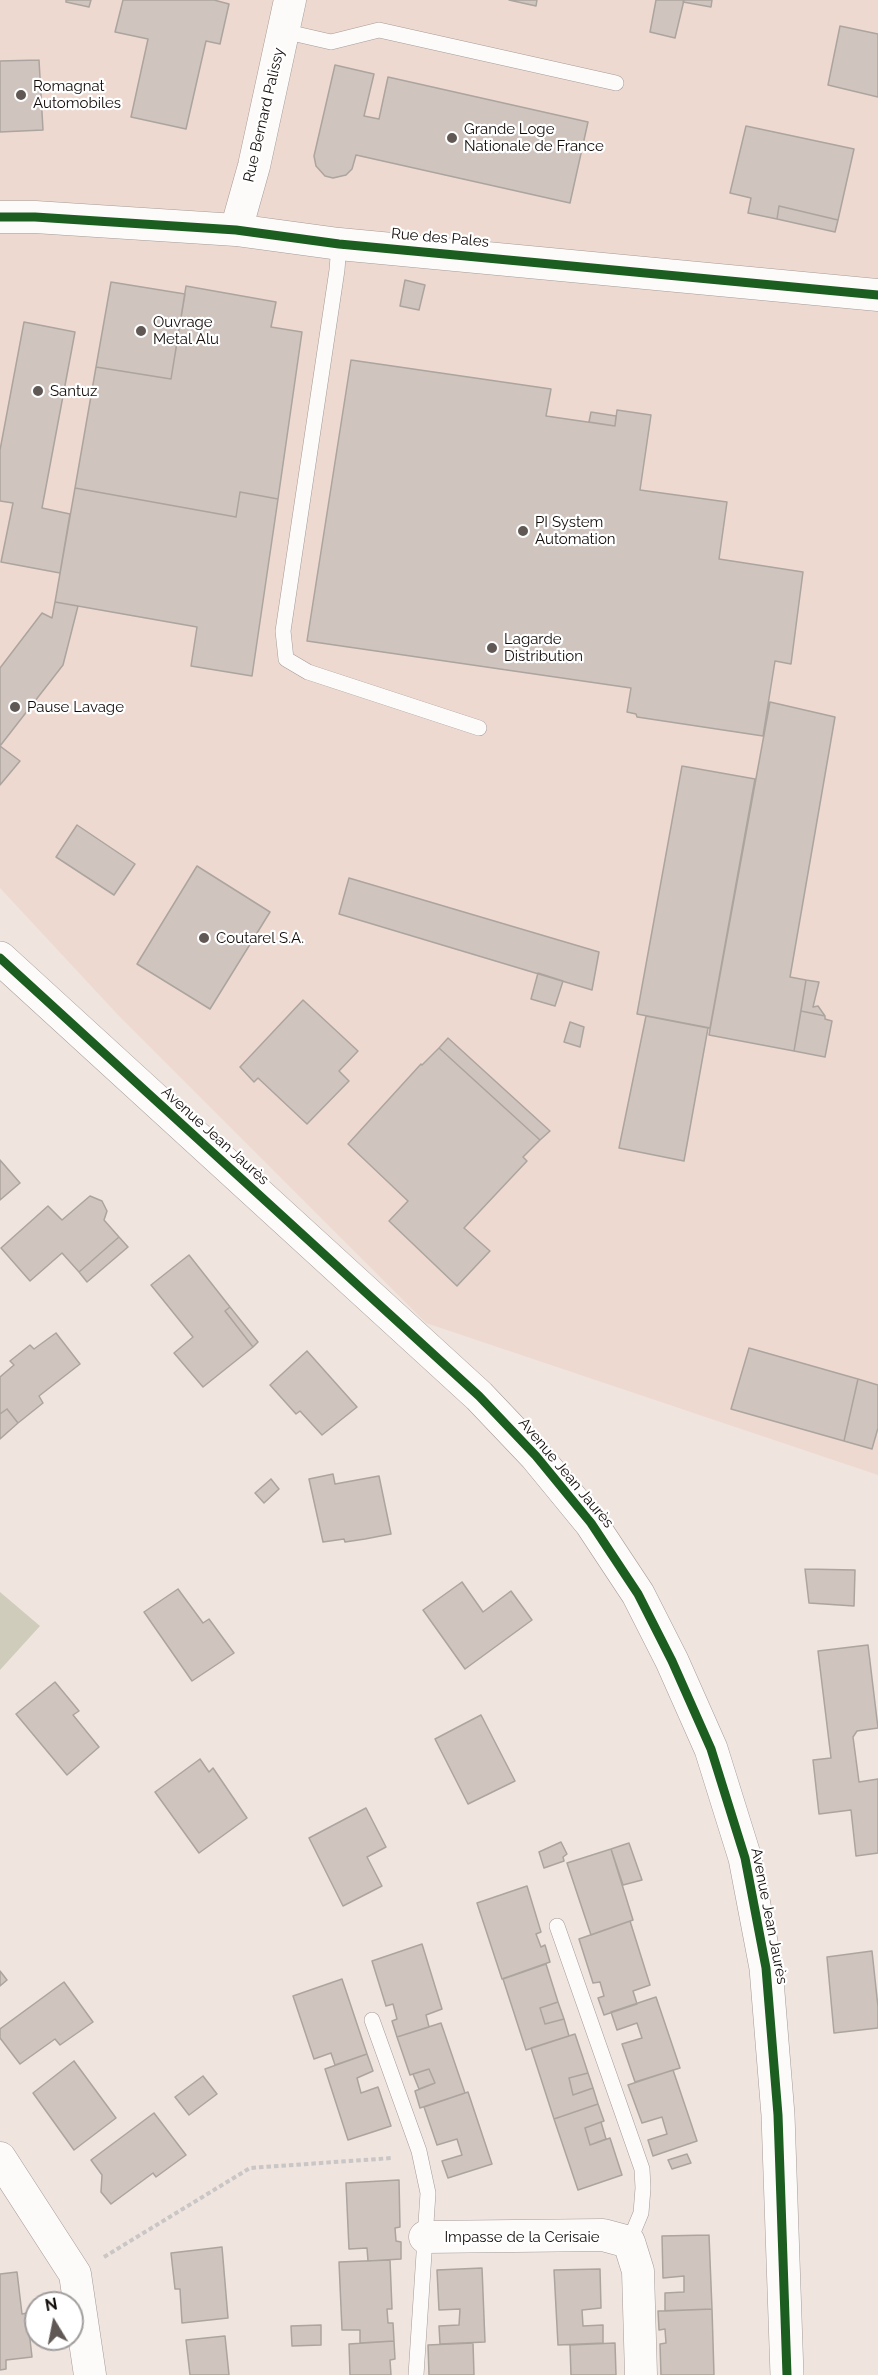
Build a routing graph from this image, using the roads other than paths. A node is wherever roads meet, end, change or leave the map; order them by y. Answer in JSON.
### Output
{"nodes":[{"id":1,"x":290,"y":0,"type":"edge"},
{"id":2,"x":283,"y":31,"type":"junction"},
{"id":3,"x":616,"y":83,"type":"dead end"},
{"id":4,"x":0,"y":217,"type":"edge"},
{"id":5,"x":236,"y":230,"type":"junction"},
{"id":6,"x":339,"y":244,"type":"junction"},
{"id":7,"x":878,"y":295,"type":"edge"},
{"id":8,"x":479,"y":728,"type":"dead end"},
{"id":9,"x":0,"y":958,"type":"edge"},
{"id":10,"x":557,"y":1926,"type":"dead end"},
{"id":11,"x":372,"y":2020,"type":"dead end"},
{"id":12,"x":0,"y":2158,"type":"edge"},
{"id":13,"x":425,"y":2237,"type":"junction"},
{"id":14,"x":629,"y":2242,"type":"junction"},
{"id":15,"x":90,"y":2375,"type":"edge"},
{"id":16,"x":416,"y":2375,"type":"edge"},
{"id":17,"x":641,"y":2375,"type":"edge"},
{"id":18,"x":787,"y":2375,"type":"edge"}],
"edges":[{"from":1,"to":2,"type":"street","name":"Rue Bernard Palissy"},
{"from":2,"to":3,"type":"lane"},
{"from":2,"to":5,"type":"street","name":"Rue Bernard Palissy"},
{"from":4,"to":5,"type":"street","name":"Rue des Pales"},
{"from":5,"to":6,"type":"street","name":"Rue des Pales"},
{"from":6,"to":7,"type":"street","name":"Rue des Pales"},
{"from":6,"to":8,"type":"lane"},
{"from":9,"to":18,"type":"main road","name":"Avenue Jean Jaurès"},
{"from":10,"to":14,"type":"lane"},
{"from":11,"to":13,"type":"lane"},
{"from":12,"to":15,"type":"street"},
{"from":13,"to":14,"type":"street","name":"Impasse de la Cerisaie"},
{"from":13,"to":16,"type":"lane"},
{"from":14,"to":17,"type":"street"}]}
